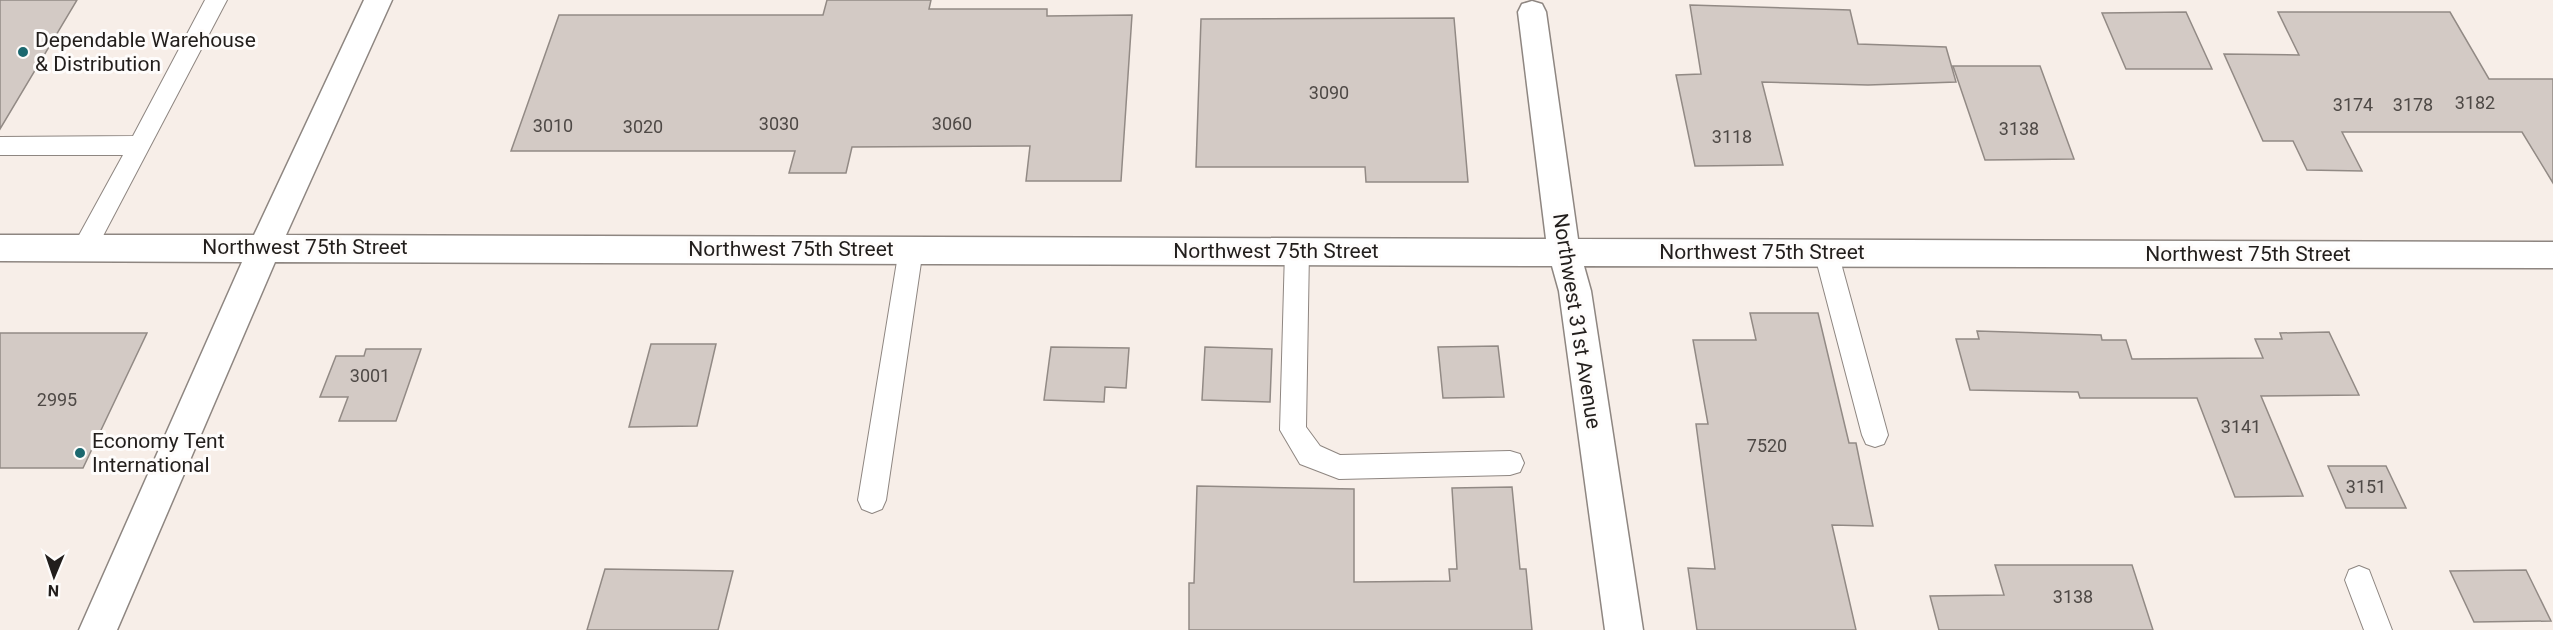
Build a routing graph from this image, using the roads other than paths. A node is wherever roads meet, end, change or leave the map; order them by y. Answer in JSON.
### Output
{"nodes":[{"id":1,"x":216,"y":0,"type":"edge"},
{"id":2,"x":378,"y":0,"type":"edge"},
{"id":3,"x":1536,"y":6,"type":"edge"},
{"id":4,"x":140,"y":145,"type":"junction"},
{"id":5,"x":0,"y":146,"type":"edge"},
{"id":6,"x":266,"y":247,"type":"junction"},
{"id":7,"x":0,"y":248,"type":"edge"},
{"id":8,"x":84,"y":248,"type":"junction"},
{"id":9,"x":911,"y":249,"type":"junction"},
{"id":10,"x":1297,"y":251,"type":"junction"},
{"id":11,"x":1564,"y":252,"type":"junction"},
{"id":12,"x":1826,"y":252,"type":"junction"},
{"id":13,"x":2553,"y":255,"type":"edge"},
{"id":14,"x":1875,"y":435,"type":"dead end"},
{"id":15,"x":1510,"y":463,"type":"dead end"},
{"id":16,"x":872,"y":500,"type":"dead end"},
{"id":17,"x":2359,"y":580,"type":"dead end"},
{"id":18,"x":98,"y":630,"type":"edge"},
{"id":19,"x":1624,"y":630,"type":"edge"},
{"id":20,"x":2378,"y":630,"type":"edge"}],
"edges":[{"from":1,"to":4,"type":"lane"},
{"from":2,"to":6,"type":"street"},
{"from":3,"to":11,"type":"street","name":"Northwest 31st Avenue"},
{"from":4,"to":5,"type":"lane"},
{"from":4,"to":8,"type":"lane"},
{"from":6,"to":8,"type":"street","name":"Northwest 75th Street"},
{"from":6,"to":9,"type":"street","name":"Northwest 75th Street"},
{"from":6,"to":18,"type":"street"},
{"from":7,"to":8,"type":"street","name":"Northwest 75th Street"},
{"from":9,"to":10,"type":"street","name":"Northwest 75th Street"},
{"from":9,"to":16,"type":"lane"},
{"from":10,"to":11,"type":"street","name":"Northwest 75th Street"},
{"from":10,"to":15,"type":"lane"},
{"from":11,"to":12,"type":"street","name":"Northwest 75th Street"},
{"from":11,"to":19,"type":"street","name":"Northwest 31st Avenue"},
{"from":12,"to":13,"type":"street","name":"Northwest 75th Street"},
{"from":12,"to":14,"type":"lane"},
{"from":17,"to":20,"type":"lane"}]}
